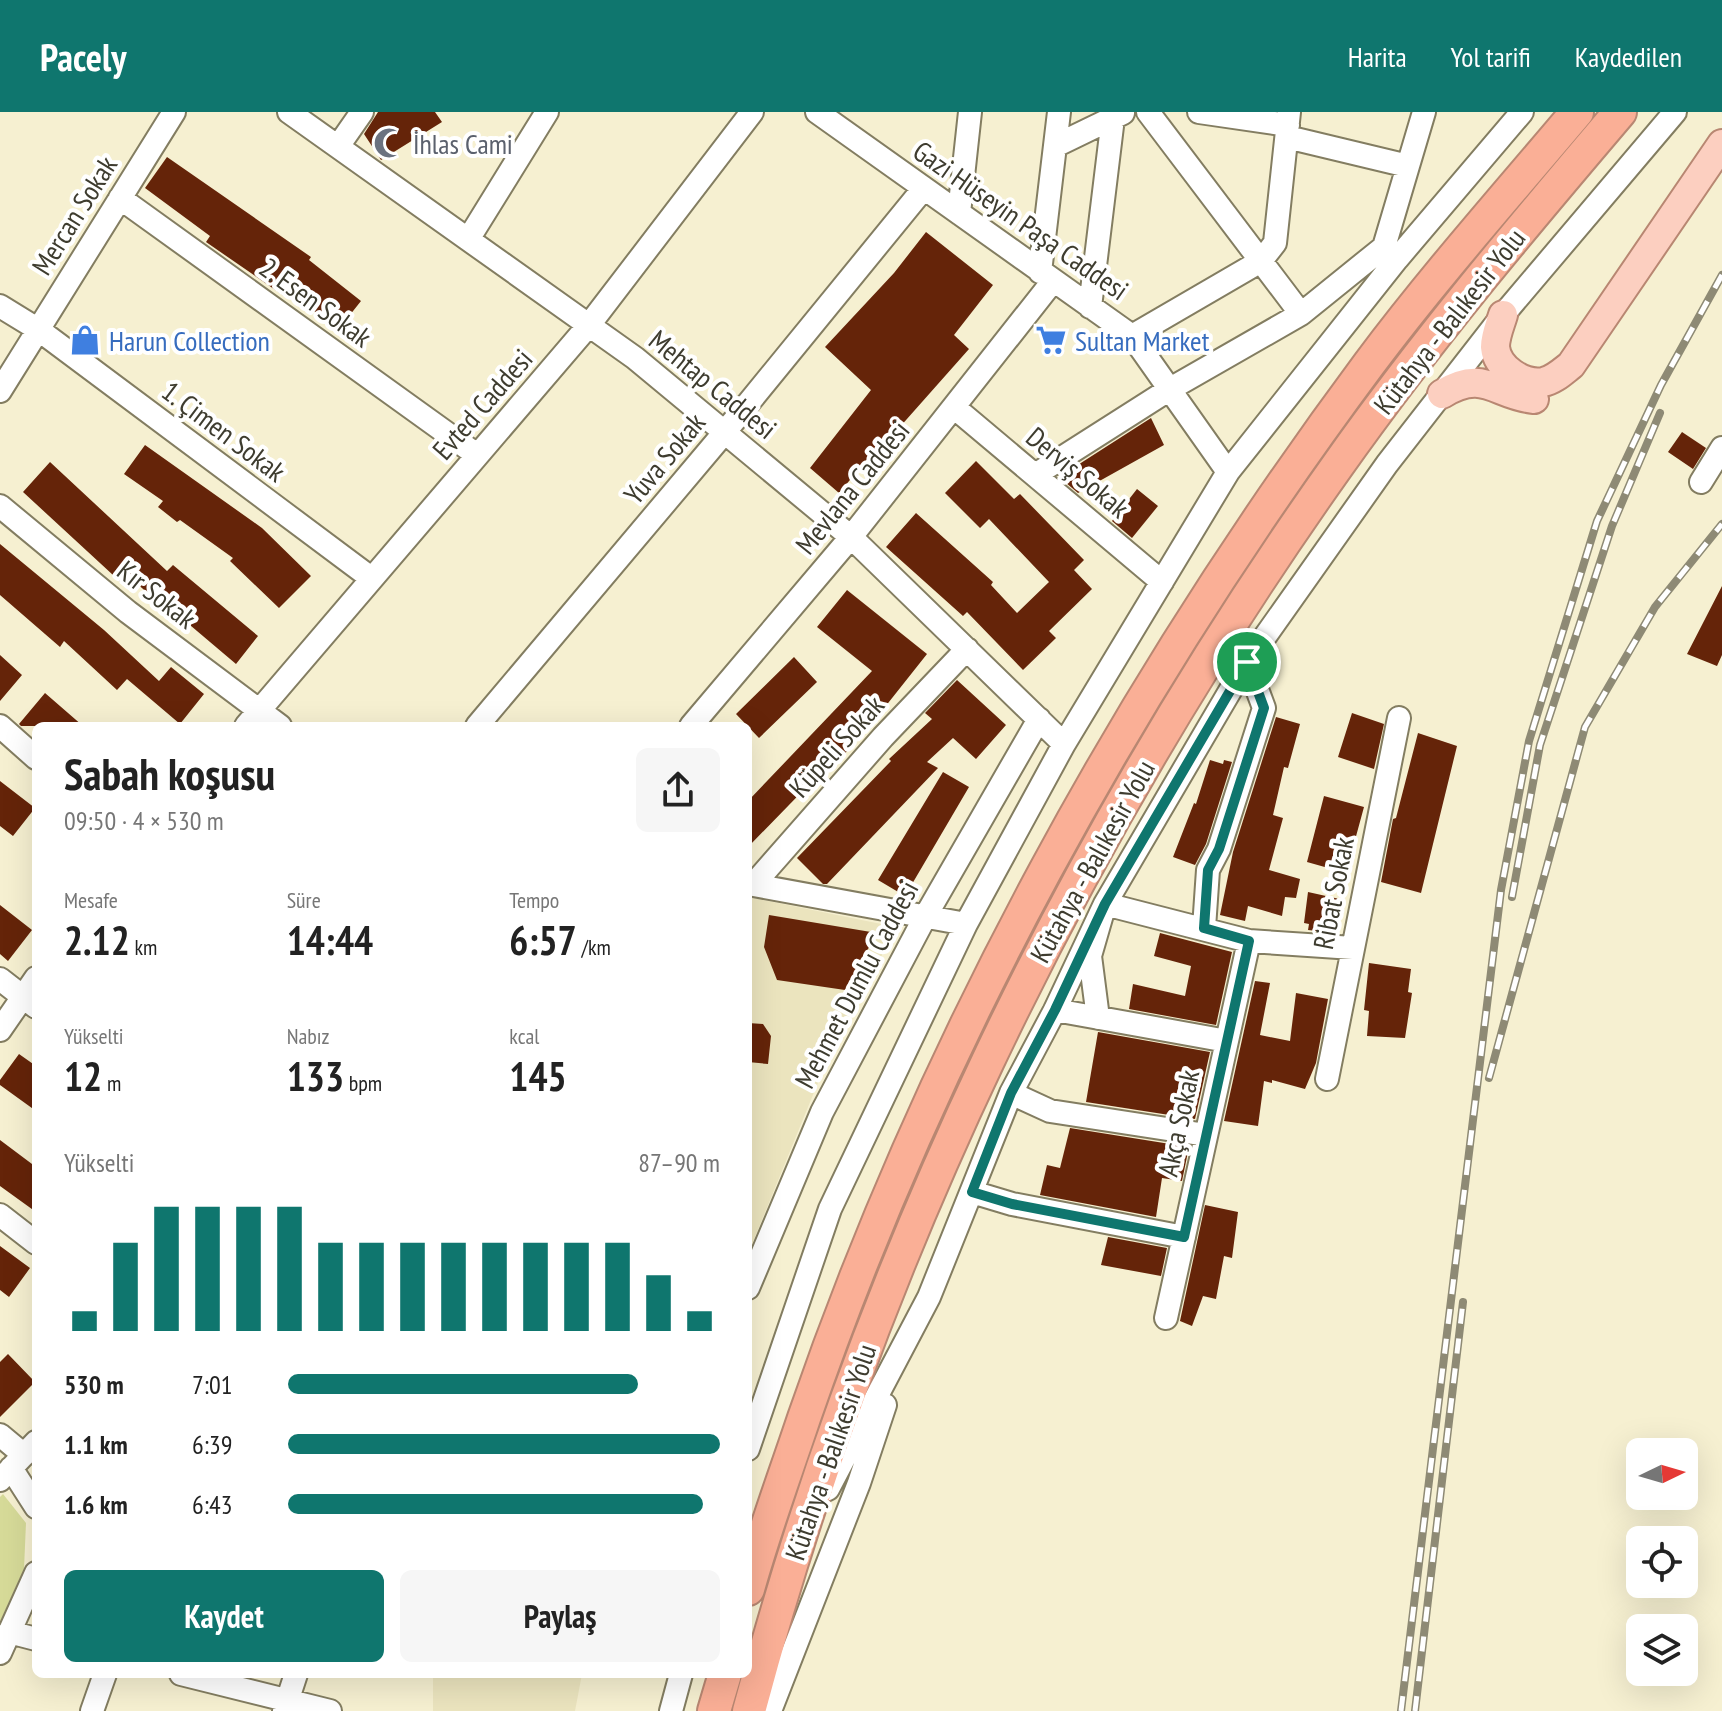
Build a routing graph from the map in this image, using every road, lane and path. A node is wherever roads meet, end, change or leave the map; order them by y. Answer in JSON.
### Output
{"nodes":[{"id":1,"x":174,"y":112,"type":"edge"},
{"id":2,"x":289,"y":112,"type":"edge"},
{"id":3,"x":362,"y":112,"type":"edge"},
{"id":4,"x":547,"y":112,"type":"edge"},
{"id":5,"x":752,"y":112,"type":"edge"},
{"id":6,"x":817,"y":112,"type":"edge"},
{"id":7,"x":970,"y":112,"type":"edge"},
{"id":8,"x":1059,"y":112,"type":"edge"},
{"id":9,"x":1148,"y":112,"type":"edge"},
{"id":10,"x":1199,"y":112,"type":"edge"},
{"id":11,"x":1424,"y":112,"type":"edge"},
{"id":12,"x":1522,"y":112,"type":"edge"},
{"id":13,"x":1577,"y":112,"type":"edge"},
{"id":14,"x":1620,"y":112,"type":"edge"},
{"id":15,"x":1675,"y":112,"type":"edge"},
{"id":16,"x":1119,"y":115,"type":"edge"},
{"id":17,"x":1288,"y":125,"type":"edge"},
{"id":18,"x":1722,"y":144,"type":"edge"},
{"id":19,"x":339,"y":145,"type":"junction"},
{"id":20,"x":1055,"y":146,"type":"junction"},
{"id":21,"x":1408,"y":166,"type":"junction"},
{"id":22,"x":1722,"y":176,"type":"edge"},
{"id":23,"x":924,"y":188,"type":"junction"},
{"id":24,"x":120,"y":198,"type":"junction"},
{"id":25,"x":959,"y":213,"type":"junction"},
{"id":26,"x":469,"y":238,"type":"junction"},
{"id":27,"x":1660,"y":252,"type":"junction"},
{"id":28,"x":1261,"y":261,"type":"junction"},
{"id":29,"x":1047,"y":276,"type":"junction"},
{"id":30,"x":0,"y":306,"type":"edge"},
{"id":31,"x":1090,"y":307,"type":"junction"},
{"id":32,"x":1301,"y":314,"type":"junction"},
{"id":33,"x":1503,"y":315,"type":"junction"},
{"id":34,"x":589,"y":325,"type":"junction"},
{"id":35,"x":39,"y":330,"type":"junction"},
{"id":36,"x":1132,"y":336,"type":"junction"},
{"id":37,"x":1170,"y":389,"type":"junction"},
{"id":38,"x":0,"y":391,"type":"edge"},
{"id":39,"x":1442,"y":394,"type":"junction"},
{"id":40,"x":955,"y":408,"type":"junction"},
{"id":41,"x":724,"y":433,"type":"junction"},
{"id":42,"x":1722,"y":448,"type":"edge"},
{"id":43,"x":477,"y":455,"type":"junction"},
{"id":44,"x":1228,"y":472,"type":"junction"},
{"id":45,"x":1035,"y":475,"type":"junction"},
{"id":46,"x":1701,"y":482,"type":"dead end"},
{"id":47,"x":0,"y":506,"type":"edge"},
{"id":48,"x":851,"y":537,"type":"junction"},
{"id":49,"x":371,"y":578,"type":"junction"},
{"id":50,"x":1162,"y":582,"type":"junction"},
{"id":51,"x":967,"y":649,"type":"junction"},
{"id":52,"x":1247,"y":662,"type":"junction"},
{"id":53,"x":253,"y":718,"type":"edge"},
{"id":54,"x":1399,"y":718,"type":"dead end"},
{"id":55,"x":1039,"y":719,"type":"junction"},
{"id":56,"x":480,"y":722,"type":"edge"},
{"id":57,"x":694,"y":722,"type":"edge"},
{"id":58,"x":0,"y":726,"type":"edge"},
{"id":59,"x":1064,"y":744,"type":"junction"},
{"id":60,"x":32,"y":754,"type":"edge"},
{"id":61,"x":752,"y":883,"type":"edge"},
{"id":62,"x":752,"y":884,"type":"edge"},
{"id":63,"x":1105,"y":904,"type":"junction"},
{"id":64,"x":925,"y":917,"type":"junction"},
{"id":65,"x":966,"y":924,"type":"junction"},
{"id":66,"x":1204,"y":928,"type":"junction"},
{"id":67,"x":1249,"y":941,"type":"junction"},
{"id":68,"x":1353,"y":948,"type":"junction"},
{"id":69,"x":0,"y":979,"type":"edge"},
{"id":70,"x":29,"y":1002,"type":"edge"},
{"id":71,"x":1055,"y":1010,"type":"junction"},
{"id":72,"x":1098,"y":1018,"type":"junction"},
{"id":73,"x":0,"y":1030,"type":"edge"},
{"id":74,"x":1227,"y":1041,"type":"junction"},
{"id":75,"x":1327,"y":1079,"type":"dead end"},
{"id":76,"x":1011,"y":1093,"type":"junction"},
{"id":77,"x":1206,"y":1135,"type":"junction"},
{"id":78,"x":972,"y":1192,"type":"junction"},
{"id":79,"x":0,"y":1215,"type":"edge"},
{"id":80,"x":910,"y":1236,"type":"junction"},
{"id":81,"x":1184,"y":1237,"type":"junction"},
{"id":82,"x":32,"y":1240,"type":"edge"},
{"id":83,"x":947,"y":1250,"type":"junction"},
{"id":84,"x":752,"y":1278,"type":"edge"},
{"id":85,"x":1166,"y":1318,"type":"dead end"},
{"id":86,"x":905,"y":1343,"type":"junction"},
{"id":87,"x":0,"y":1435,"type":"edge"},
{"id":88,"x":752,"y":1437,"type":"edge"},
{"id":89,"x":18,"y":1461,"type":"edge"},
{"id":90,"x":32,"y":1497,"type":"edge"},
{"id":91,"x":794,"y":1554,"type":"junction"},
{"id":92,"x":752,"y":1577,"type":"edge"},
{"id":93,"x":32,"y":1582,"type":"edge"},
{"id":94,"x":32,"y":1639,"type":"edge"},
{"id":95,"x":4,"y":1642,"type":"edge"},
{"id":96,"x":104,"y":1678,"type":"edge"},
{"id":97,"x":194,"y":1678,"type":"edge"},
{"id":98,"x":295,"y":1678,"type":"edge"},
{"id":99,"x":680,"y":1678,"type":"edge"},
{"id":100,"x":724,"y":1678,"type":"edge"},
{"id":101,"x":286,"y":1706,"type":"edge"},
{"id":102,"x":92,"y":1711,"type":"edge"},
{"id":103,"x":330,"y":1711,"type":"edge"},
{"id":104,"x":671,"y":1711,"type":"edge"},
{"id":105,"x":714,"y":1711,"type":"edge"},
{"id":106,"x":749,"y":1711,"type":"edge"},
{"id":107,"x":770,"y":1711,"type":"edge"}],
"edges":[{"from":1,"to":24,"type":"street","name":"Mercan Sokak"},
{"from":2,"to":19,"type":"street","name":"Mehtap Caddesi"},
{"from":3,"to":19,"type":"street"},
{"from":4,"to":26,"type":"street"},
{"from":5,"to":34,"type":"street","name":"Evted Caddesi"},
{"from":6,"to":23,"type":"street","name":"Gazi Hüseyin Paşa Caddesi"},
{"from":7,"to":25,"type":"street"},
{"from":8,"to":20,"type":"street"},
{"from":9,"to":28,"type":"street"},
{"from":10,"to":17,"type":"street"},
{"from":11,"to":21,"type":"street"},
{"from":12,"to":44,"type":"street"},
{"from":13,"to":92,"type":"highway","name":"Kütahya - Balıkesir Yolu"},
{"from":14,"to":80,"type":"highway","name":"Kütahya - Balıkesir Yolu"},
{"from":15,"to":33,"type":"street"},
{"from":16,"to":20,"type":"street"},
{"from":16,"to":31,"type":"street"},
{"from":17,"to":21,"type":"street"},
{"from":17,"to":28,"type":"street"},
{"from":18,"to":27,"type":"main road"},
{"from":19,"to":26,"type":"street","name":"Mehtap Caddesi"},
{"from":20,"to":29,"type":"street"},
{"from":21,"to":32,"type":"street"},
{"from":22,"to":27,"type":"main road"},
{"from":23,"to":25,"type":"street","name":"Gazi Hüseyin Paşa Caddesi"},
{"from":23,"to":41,"type":"street","name":"Yuva Sokak"},
{"from":24,"to":35,"type":"street","name":"Mercan Sokak"},
{"from":24,"to":43,"type":"street","name":"2. Esen Sokak"},
{"from":25,"to":29,"type":"street","name":"Gazi Hüseyin Paşa Caddesi"},
{"from":26,"to":34,"type":"street","name":"Mehtap Caddesi"},
{"from":27,"to":33,"type":"main road"},
{"from":27,"to":39,"type":"main road"},
{"from":28,"to":32,"type":"street"},
{"from":28,"to":36,"type":"street"},
{"from":29,"to":31,"type":"street","name":"Gazi Hüseyin Paşa Caddesi"},
{"from":29,"to":40,"type":"street","name":"Mevlana Caddesi"},
{"from":30,"to":35,"type":"street","name":"1. Çimen Sokak"},
{"from":31,"to":36,"type":"street","name":"Gazi Hüseyin Paşa Caddesi"},
{"from":32,"to":37,"type":"street"},
{"from":33,"to":39,"type":"street"},
{"from":34,"to":41,"type":"street","name":"Mehtap Caddesi"},
{"from":34,"to":43,"type":"street","name":"Evted Caddesi"},
{"from":35,"to":38,"type":"street","name":"Mercan Sokak"},
{"from":35,"to":49,"type":"street","name":"1. Çimen Sokak"},
{"from":36,"to":37,"type":"street","name":"Gazi Hüseyin Paşa Caddesi"},
{"from":37,"to":44,"type":"street","name":"Gazi Hüseyin Paşa Caddesi"},
{"from":37,"to":45,"type":"street"},
{"from":39,"to":52,"type":"street"},
{"from":40,"to":45,"type":"street","name":"Derviş Sokak"},
{"from":40,"to":48,"type":"street","name":"Mevlana Caddesi"},
{"from":41,"to":48,"type":"street","name":"Mehtap Caddesi"},
{"from":41,"to":56,"type":"street","name":"Yuva Sokak"},
{"from":42,"to":46,"type":"street"},
{"from":43,"to":49,"type":"street","name":"Evted Caddesi"},
{"from":44,"to":50,"type":"street"},
{"from":45,"to":50,"type":"street","name":"Derviş Sokak"},
{"from":47,"to":53,"type":"street","name":"Kır Sokak"},
{"from":48,"to":51,"type":"street","name":"Mehtap Caddesi"},
{"from":48,"to":57,"type":"street","name":"Mevlana Caddesi"},
{"from":49,"to":53,"type":"street","name":"Evted Caddesi"},
{"from":50,"to":59,"type":"street"},
{"from":51,"to":55,"type":"street","name":"Mehtap Caddesi"},
{"from":51,"to":61,"type":"street","name":"Küpeli Sokak"},
{"from":52,"to":63,"type":"street"},
{"from":52,"to":66,"type":"street"},
{"from":54,"to":68,"type":"street","name":"Ribat Sokak"},
{"from":55,"to":59,"type":"street","name":"Mehtap Caddesi"},
{"from":55,"to":64,"type":"street","name":"Mehmet Dumlu Caddesi"},
{"from":58,"to":60,"type":"street"},
{"from":59,"to":65,"type":"street"},
{"from":62,"to":64,"type":"street"},
{"from":63,"to":66,"type":"street"},
{"from":63,"to":71,"type":"street"},
{"from":63,"to":72,"type":"street"},
{"from":64,"to":65,"type":"street"},
{"from":64,"to":84,"type":"street","name":"Mehmet Dumlu Caddesi"},
{"from":65,"to":88,"type":"street"},
{"from":66,"to":67,"type":"street"},
{"from":67,"to":68,"type":"street"},
{"from":67,"to":74,"type":"street","name":"Akça Sokak"},
{"from":68,"to":75,"type":"street","name":"Ribat Sokak"},
{"from":69,"to":70,"type":"street"},
{"from":70,"to":73,"type":"street"},
{"from":71,"to":72,"type":"street"},
{"from":71,"to":76,"type":"street"},
{"from":72,"to":74,"type":"street"},
{"from":74,"to":77,"type":"street","name":"Akça Sokak"},
{"from":76,"to":77,"type":"street"},
{"from":76,"to":78,"type":"street"},
{"from":77,"to":81,"type":"street","name":"Akça Sokak"},
{"from":78,"to":81,"type":"street"},
{"from":78,"to":83,"type":"street"},
{"from":79,"to":82,"type":"street"},
{"from":80,"to":83,"type":"street"},
{"from":80,"to":91,"type":"highway","name":"Kütahya - Balıkesir Yolu"},
{"from":81,"to":85,"type":"street","name":"Akça Sokak"},
{"from":83,"to":86,"type":"street"},
{"from":86,"to":91,"type":"street"},
{"from":86,"to":107,"type":"street"},
{"from":87,"to":89,"type":"street"},
{"from":89,"to":90,"type":"street"},
{"from":91,"to":106,"type":"highway","name":"Kütahya - Balıkesir Yolu"},
{"from":93,"to":95,"type":"street"},
{"from":94,"to":95,"type":"street"},
{"from":96,"to":102,"type":"street"},
{"from":97,"to":101,"type":"street"},
{"from":98,"to":101,"type":"street"},
{"from":99,"to":104,"type":"street"},
{"from":100,"to":105,"type":"highway"},
{"from":101,"to":103,"type":"street"}]}
